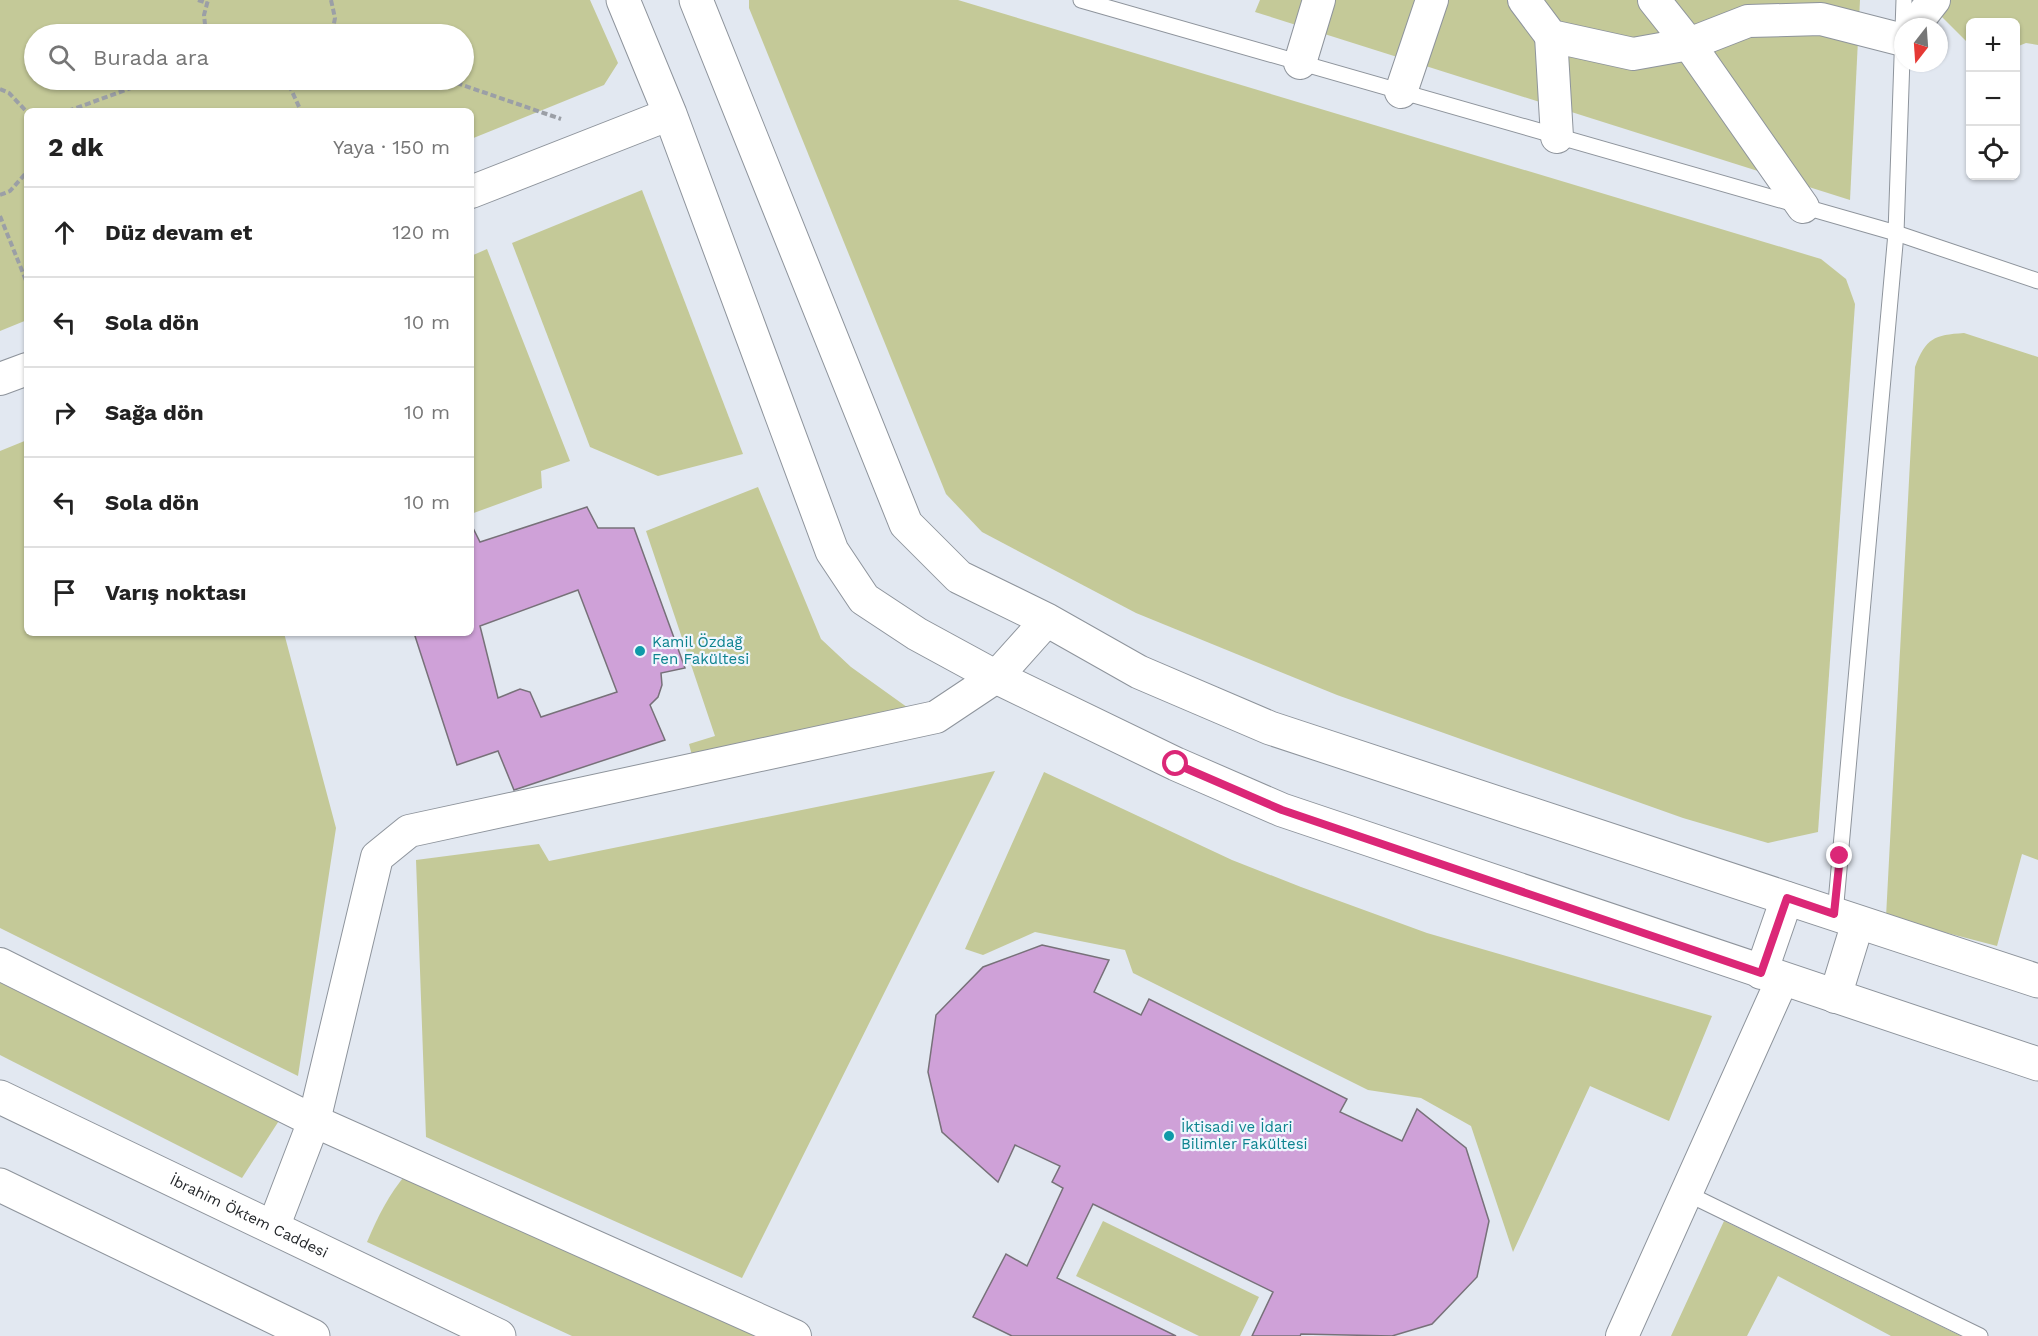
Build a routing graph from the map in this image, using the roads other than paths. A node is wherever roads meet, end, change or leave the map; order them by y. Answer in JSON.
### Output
{"nodes":[{"id":1,"x":623,"y":0,"type":"edge"},
{"id":2,"x":696,"y":0,"type":"edge"},
{"id":3,"x":1081,"y":0,"type":"edge"},
{"id":4,"x":1319,"y":0,"type":"edge"},
{"id":5,"x":1432,"y":0,"type":"edge"},
{"id":6,"x":1524,"y":0,"type":"edge"},
{"id":7,"x":1654,"y":0,"type":"edge"},
{"id":8,"x":1904,"y":0,"type":"edge"},
{"id":9,"x":1934,"y":0,"type":"edge"},
{"id":10,"x":1904,"y":18,"type":"edge"},
{"id":11,"x":1920,"y":18,"type":"edge"},
{"id":12,"x":1551,"y":36,"type":"junction"},
{"id":13,"x":1894,"y":39,"type":"edge"},
{"id":14,"x":1689,"y":44,"type":"junction"},
{"id":15,"x":1300,"y":63,"type":"junction"},
{"id":16,"x":1902,"y":72,"type":"edge"},
{"id":17,"x":1401,"y":92,"type":"junction"},
{"id":18,"x":670,"y":114,"type":"junction"},
{"id":19,"x":1557,"y":137,"type":"junction"},
{"id":20,"x":474,"y":191,"type":"edge"},
{"id":21,"x":1803,"y":207,"type":"junction"},
{"id":22,"x":1896,"y":233,"type":"junction"},
{"id":23,"x":2038,"y":281,"type":"edge"},
{"id":24,"x":24,"y":370,"type":"edge"},
{"id":25,"x":0,"y":379,"type":"edge"},
{"id":26,"x":1047,"y":620,"type":"junction"},
{"id":27,"x":996,"y":677,"type":"junction"},
{"id":28,"x":1787,"y":898,"type":"junction"},
{"id":29,"x":1846,"y":918,"type":"junction"},
{"id":30,"x":0,"y":964,"type":"edge"},
{"id":31,"x":1772,"y":976,"type":"junction"},
{"id":32,"x":2038,"y":981,"type":"edge"},
{"id":33,"x":1835,"y":997,"type":"junction"},
{"id":34,"x":2038,"y":1064,"type":"edge"},
{"id":35,"x":0,"y":1097,"type":"edge"},
{"id":36,"x":314,"y":1121,"type":"junction"},
{"id":37,"x":0,"y":1185,"type":"edge"},
{"id":38,"x":1686,"y":1193,"type":"junction"},
{"id":39,"x":273,"y":1228,"type":"junction"},
{"id":40,"x":313,"y":1336,"type":"edge"},
{"id":41,"x":499,"y":1336,"type":"edge"},
{"id":42,"x":795,"y":1336,"type":"edge"},
{"id":43,"x":1622,"y":1336,"type":"edge"},
{"id":44,"x":1980,"y":1336,"type":"edge"}],
"edges":[{"from":1,"to":18,"type":"street"},
{"from":2,"to":26,"type":"street"},
{"from":3,"to":15,"type":"lane"},
{"from":4,"to":15,"type":"street"},
{"from":5,"to":17,"type":"street"},
{"from":6,"to":12,"type":"street"},
{"from":7,"to":14,"type":"street"},
{"from":8,"to":10,"type":"lane"},
{"from":9,"to":11,"type":"street"},
{"from":12,"to":14,"type":"street"},
{"from":12,"to":19,"type":"street"},
{"from":13,"to":14,"type":"street"},
{"from":14,"to":21,"type":"street"},
{"from":15,"to":17,"type":"lane"},
{"from":16,"to":22,"type":"lane"},
{"from":17,"to":19,"type":"lane"},
{"from":18,"to":20,"type":"street"},
{"from":18,"to":27,"type":"street"},
{"from":19,"to":21,"type":"lane"},
{"from":21,"to":22,"type":"lane"},
{"from":22,"to":23,"type":"lane"},
{"from":22,"to":29,"type":"lane"},
{"from":24,"to":25,"type":"street"},
{"from":26,"to":27,"type":"street"},
{"from":26,"to":28,"type":"street"},
{"from":27,"to":31,"type":"street"},
{"from":27,"to":36,"type":"street"},
{"from":28,"to":29,"type":"street"},
{"from":28,"to":31,"type":"street"},
{"from":29,"to":32,"type":"street"},
{"from":29,"to":33,"type":"street"},
{"from":30,"to":36,"type":"street"},
{"from":31,"to":33,"type":"street"},
{"from":31,"to":38,"type":"street"},
{"from":33,"to":34,"type":"street"},
{"from":35,"to":39,"type":"street","name":"İbrahim Öktem Caddesi"},
{"from":36,"to":39,"type":"street"},
{"from":36,"to":42,"type":"street"},
{"from":37,"to":40,"type":"street"},
{"from":38,"to":43,"type":"street"},
{"from":38,"to":44,"type":"lane"},
{"from":39,"to":41,"type":"street","name":"İbrahim Öktem Caddesi"}]}
